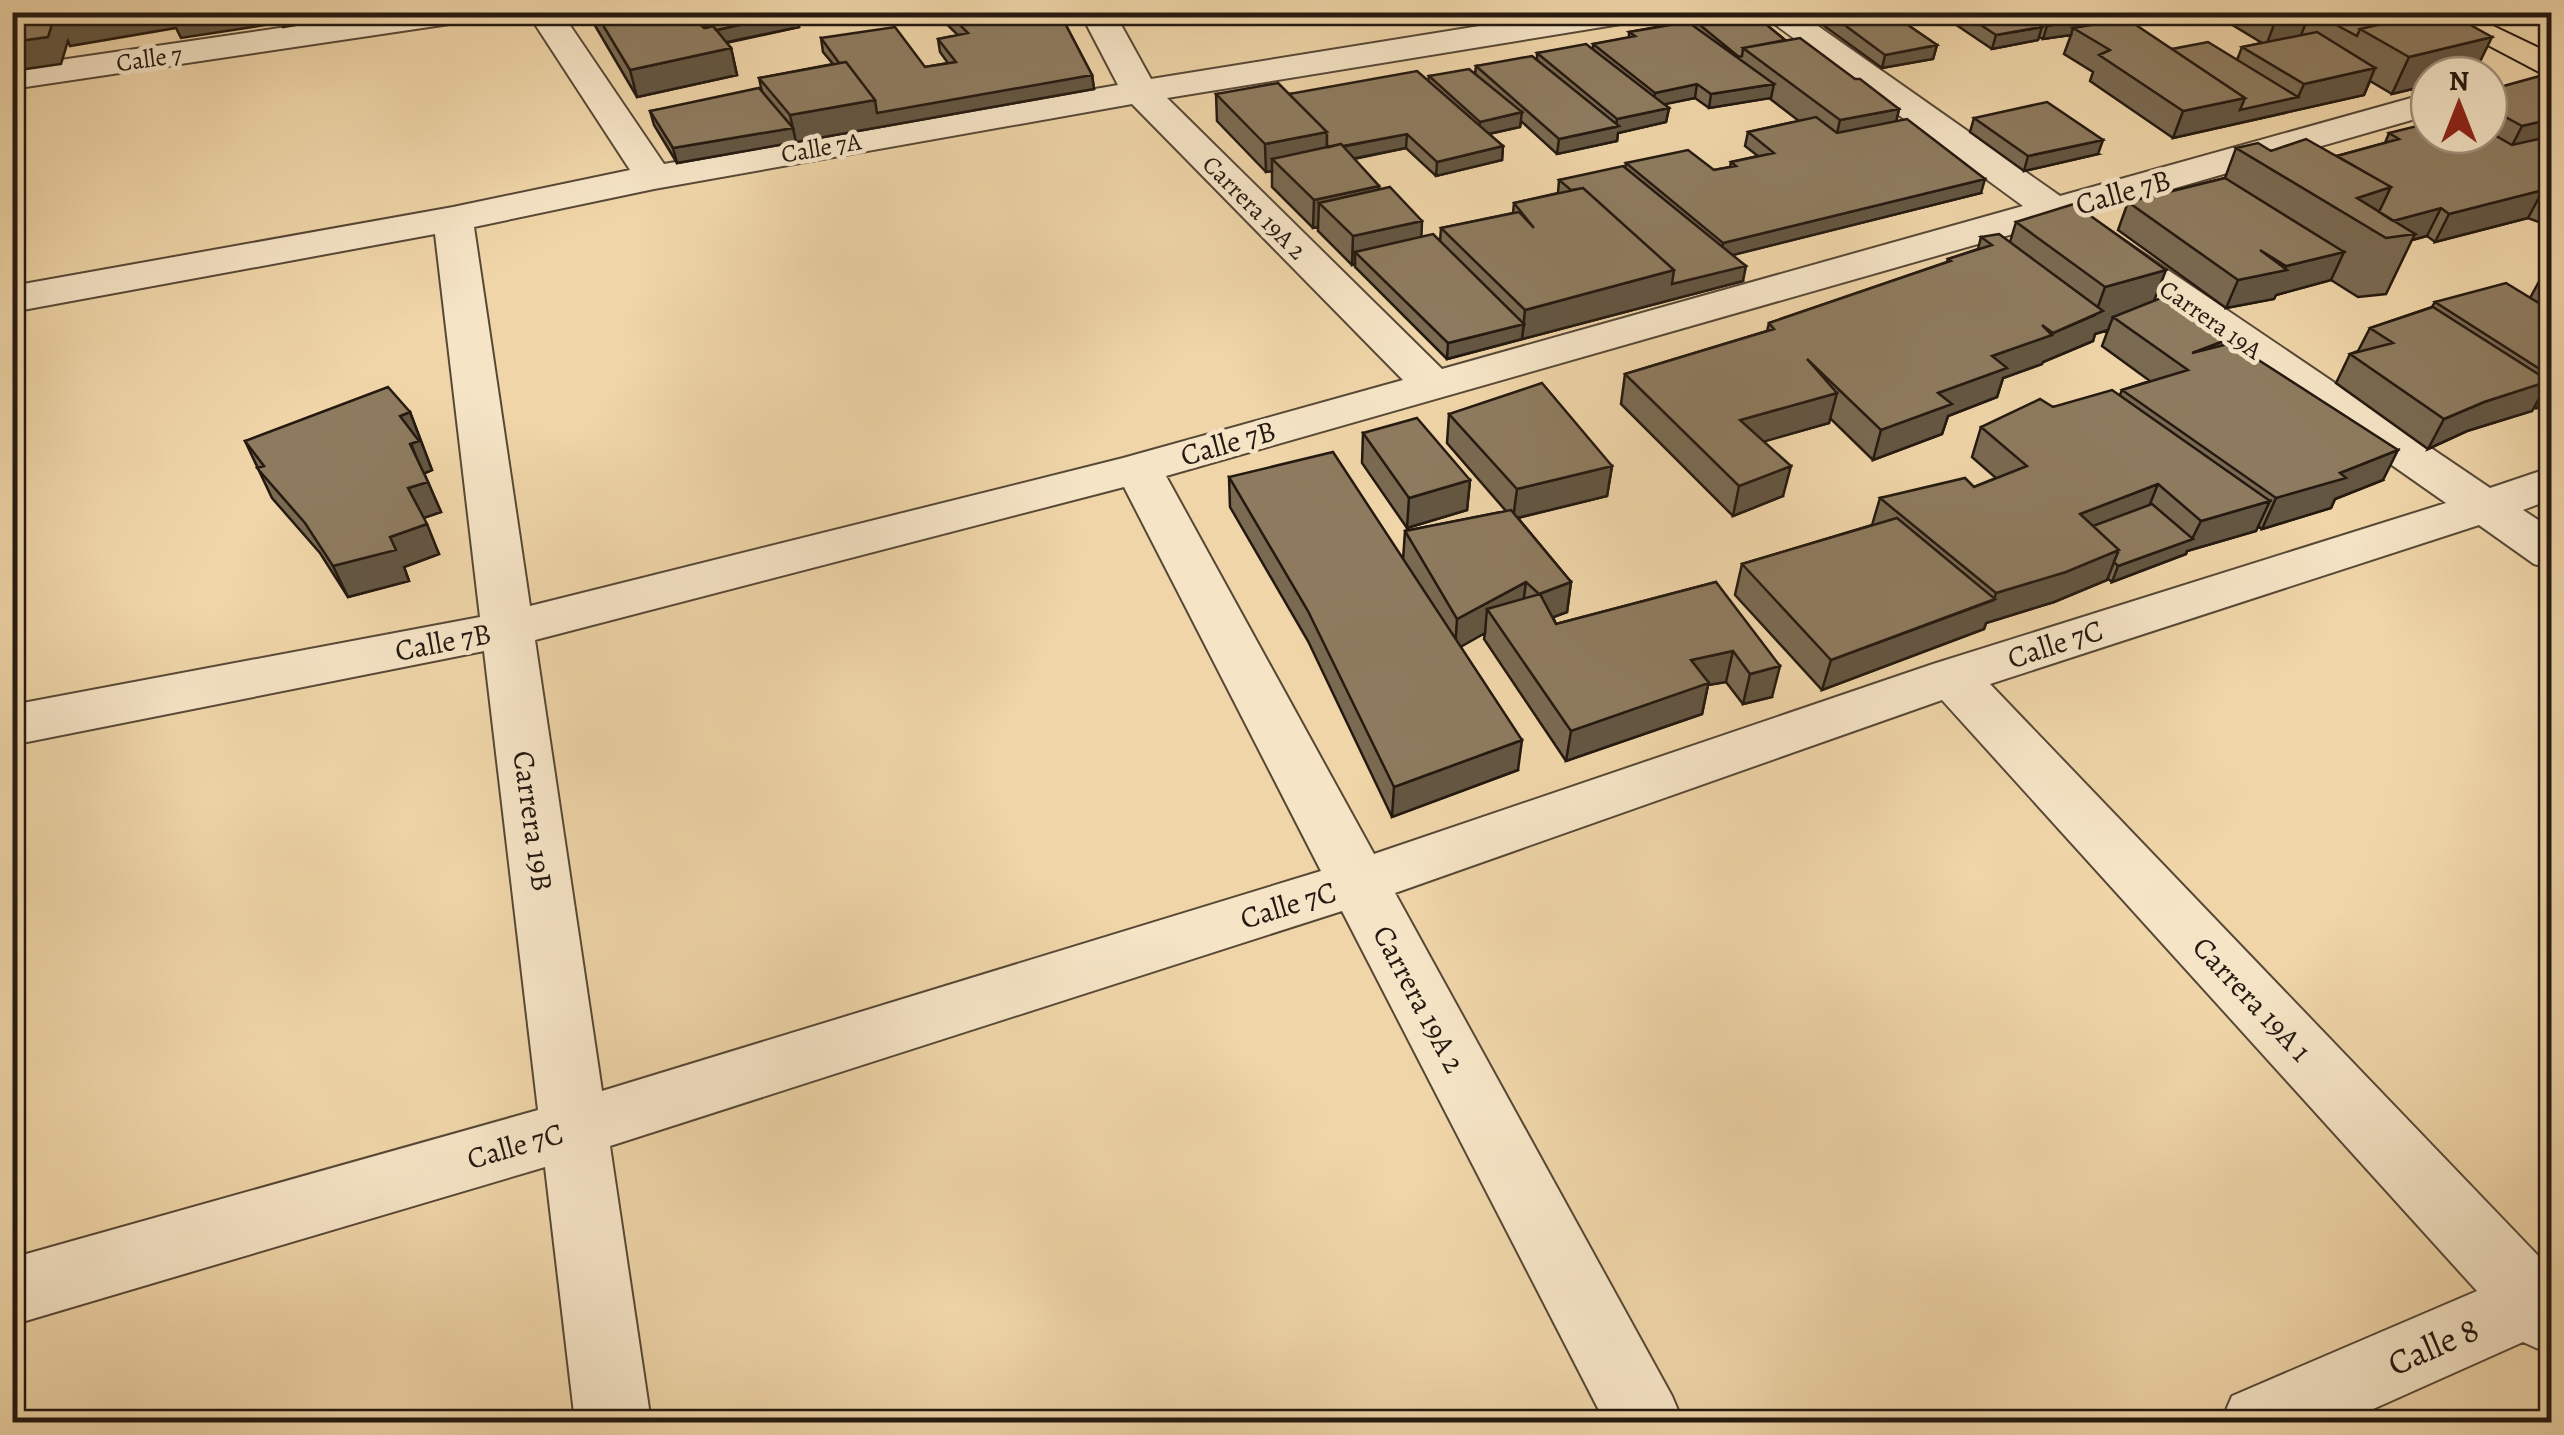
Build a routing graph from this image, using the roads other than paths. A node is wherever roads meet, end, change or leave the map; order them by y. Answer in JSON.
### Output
{"nodes":[{"id":1,"x":463,"y":12,"type":"edge"},
{"id":2,"x":544,"y":12,"type":"edge"},
{"id":3,"x":1097,"y":12,"type":"edge"},
{"id":4,"x":1392,"y":12,"type":"edge"},
{"id":5,"x":1633,"y":12,"type":"edge"},
{"id":6,"x":1775,"y":12,"type":"edge"},
{"id":7,"x":2394,"y":12,"type":"edge"},
{"id":8,"x":2495,"y":12,"type":"edge"},
{"id":9,"x":2552,"y":42,"type":"edge"},
{"id":10,"x":1420,"y":50,"type":"junction"},
{"id":11,"x":2461,"y":55,"type":"edge"},
{"id":12,"x":12,"y":78,"type":"edge"},
{"id":13,"x":2509,"y":84,"type":"edge"},
{"id":14,"x":1140,"y":92,"type":"junction"},
{"id":15,"x":2552,"y":96,"type":"edge"},
{"id":16,"x":2409,"y":110,"type":"edge"},
{"id":17,"x":654,"y":177,"type":"junction"},
{"id":18,"x":2054,"y":211,"type":"junction"},
{"id":19,"x":453,"y":219,"type":"junction"},
{"id":20,"x":12,"y":299,"type":"edge"},
{"id":21,"x":1434,"y":386,"type":"junction"},
{"id":22,"x":1138,"y":468,"type":"junction"},
{"id":23,"x":2552,"y":482,"type":"edge"},
{"id":24,"x":2485,"y":507,"type":"junction"},
{"id":25,"x":2552,"y":553,"type":"edge"},
{"id":26,"x":508,"y":629,"type":"junction"},
{"id":27,"x":1952,"y":677,"type":"junction"},
{"id":28,"x":12,"y":725,"type":"edge"},
{"id":29,"x":1357,"y":883,"type":"junction"},
{"id":30,"x":574,"y":1129,"type":"junction"},
{"id":31,"x":12,"y":1292,"type":"edge"},
{"id":32,"x":2546,"y":1305,"type":"edge"},
{"id":33,"x":613,"y":1422,"type":"edge"},
{"id":34,"x":1645,"y":1422,"type":"edge"},
{"id":35,"x":2260,"y":1422,"type":"edge"}],
"edges":[{"from":1,"to":12,"type":"street","name":"Calle 7"},
{"from":2,"to":17,"type":"street"},
{"from":3,"to":14,"type":"street","name":"Carrera 19A 2"},
{"from":4,"to":10,"type":"street"},
{"from":5,"to":10,"type":"street","name":"Calle 7A"},
{"from":6,"to":18,"type":"street","name":"Carrera 19A"},
{"from":7,"to":11,"type":"highway"},
{"from":8,"to":9,"type":"highway"},
{"from":10,"to":14,"type":"street","name":"Calle 7A"},
{"from":13,"to":15,"type":"highway"},
{"from":14,"to":17,"type":"street","name":"Calle 7A"},
{"from":14,"to":21,"type":"street","name":"Carrera 19A 2"},
{"from":16,"to":18,"type":"street","name":"Calle 7B"},
{"from":17,"to":19,"type":"street","name":"Calle 7A"},
{"from":18,"to":21,"type":"street","name":"Calle 7B"},
{"from":18,"to":24,"type":"street","name":"Carrera 19A"},
{"from":19,"to":20,"type":"street","name":"Calle 7A"},
{"from":19,"to":26,"type":"street","name":"Carrera 19B"},
{"from":21,"to":22,"type":"street","name":"Calle 7B"},
{"from":22,"to":26,"type":"street","name":"Calle 7B"},
{"from":22,"to":29,"type":"street","name":"Carrera 19A 2"},
{"from":23,"to":24,"type":"street","name":"Calle 7C"},
{"from":24,"to":25,"type":"street","name":"Carrera 19A"},
{"from":24,"to":27,"type":"street","name":"Calle 7C"},
{"from":26,"to":28,"type":"street","name":"Calle 7B"},
{"from":26,"to":30,"type":"street","name":"Carrera 19B"},
{"from":27,"to":29,"type":"street","name":"Calle 7C"},
{"from":27,"to":32,"type":"street","name":"Carrera 19A 1"},
{"from":29,"to":30,"type":"street","name":"Calle 7C"},
{"from":29,"to":34,"type":"street","name":"Carrera 19A 2"},
{"from":30,"to":31,"type":"street","name":"Calle 7C"},
{"from":30,"to":33,"type":"street","name":"Carrera 19B"},
{"from":32,"to":35,"type":"street","name":"Calle 8"}]}
